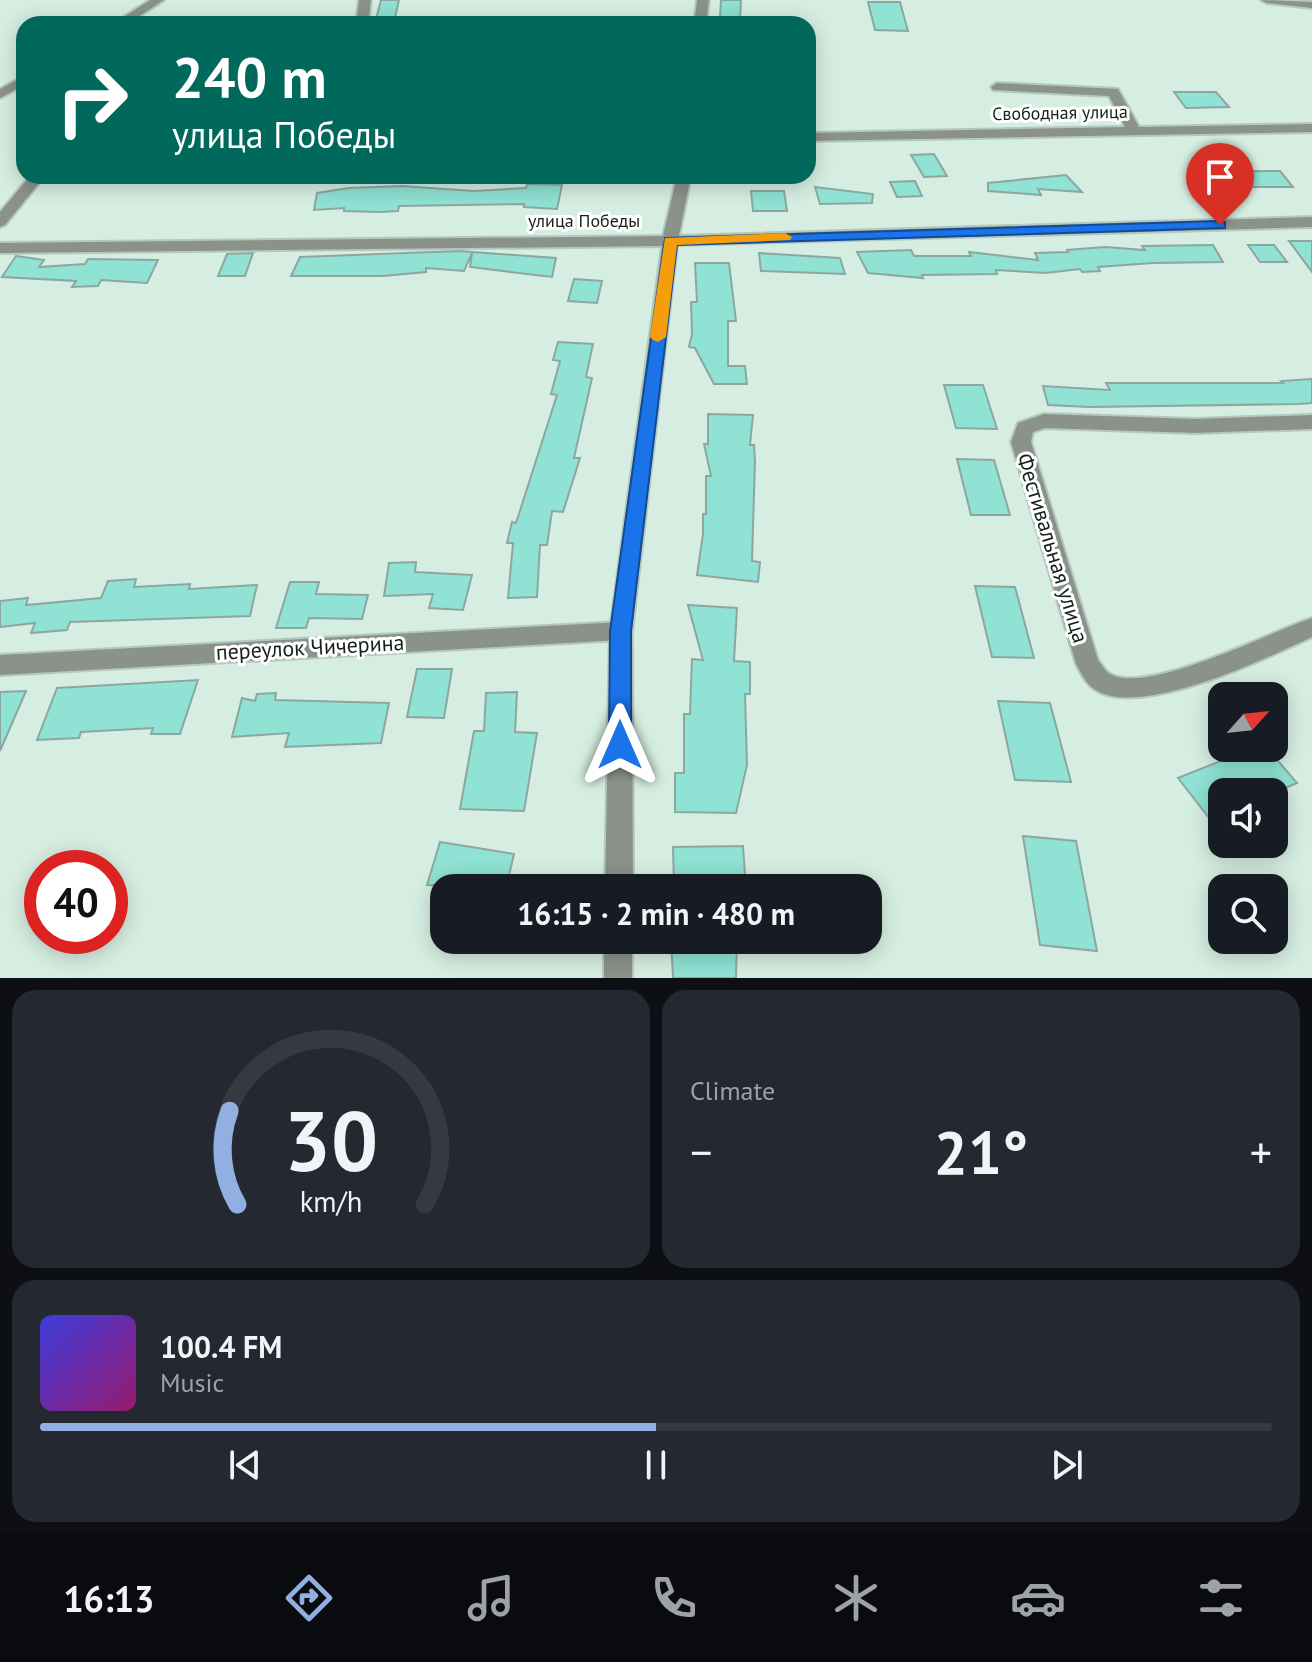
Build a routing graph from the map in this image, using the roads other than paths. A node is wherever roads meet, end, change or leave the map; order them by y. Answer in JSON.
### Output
{"nodes":[{"id":1,"x":158,"y":0,"type":"edge"},
{"id":2,"x":1267,"y":0,"type":"edge"},
{"id":3,"x":1312,"y":5,"type":"edge"},
{"id":4,"x":132,"y":16,"type":"edge"},
{"id":5,"x":997,"y":87,"type":"dead end"},
{"id":6,"x":1312,"y":128,"type":"edge"},
{"id":7,"x":1133,"y":129,"type":"junction"},
{"id":8,"x":816,"y":137,"type":"edge"},
{"id":9,"x":31,"y":184,"type":"edge"},
{"id":10,"x":682,"y":184,"type":"edge"},
{"id":11,"x":0,"y":222,"type":"edge"},
{"id":12,"x":1312,"y":222,"type":"edge"},
{"id":13,"x":670,"y":241,"type":"junction"},
{"id":14,"x":0,"y":248,"type":"edge"},
{"id":15,"x":1312,"y":422,"type":"edge"},
{"id":16,"x":1312,"y":627,"type":"edge"},
{"id":17,"x":621,"y":631,"type":"junction"},
{"id":18,"x":0,"y":665,"type":"edge"},
{"id":19,"x":619,"y":874,"type":"edge"},
{"id":20,"x":618,"y":954,"type":"edge"},
{"id":21,"x":618,"y":978,"type":"edge"}],
"edges":[{"from":1,"to":4,"type":"street"},
{"from":2,"to":3,"type":"street"},
{"from":5,"to":7,"type":"street"},
{"from":6,"to":7,"type":"street","name":"Свободная улица"},
{"from":7,"to":8,"type":"street","name":"Свободная улица"},
{"from":9,"to":11,"type":"street"},
{"from":10,"to":13,"type":"street"},
{"from":12,"to":13,"type":"street","name":"улица Победы"},
{"from":13,"to":14,"type":"street","name":"улица Победы"},
{"from":13,"to":17,"type":"street"},
{"from":15,"to":16,"type":"street","name":"Фестивальная улица"},
{"from":17,"to":18,"type":"street","name":"переулок Чичерина"},
{"from":17,"to":19,"type":"street"},
{"from":20,"to":21,"type":"street"}]}
